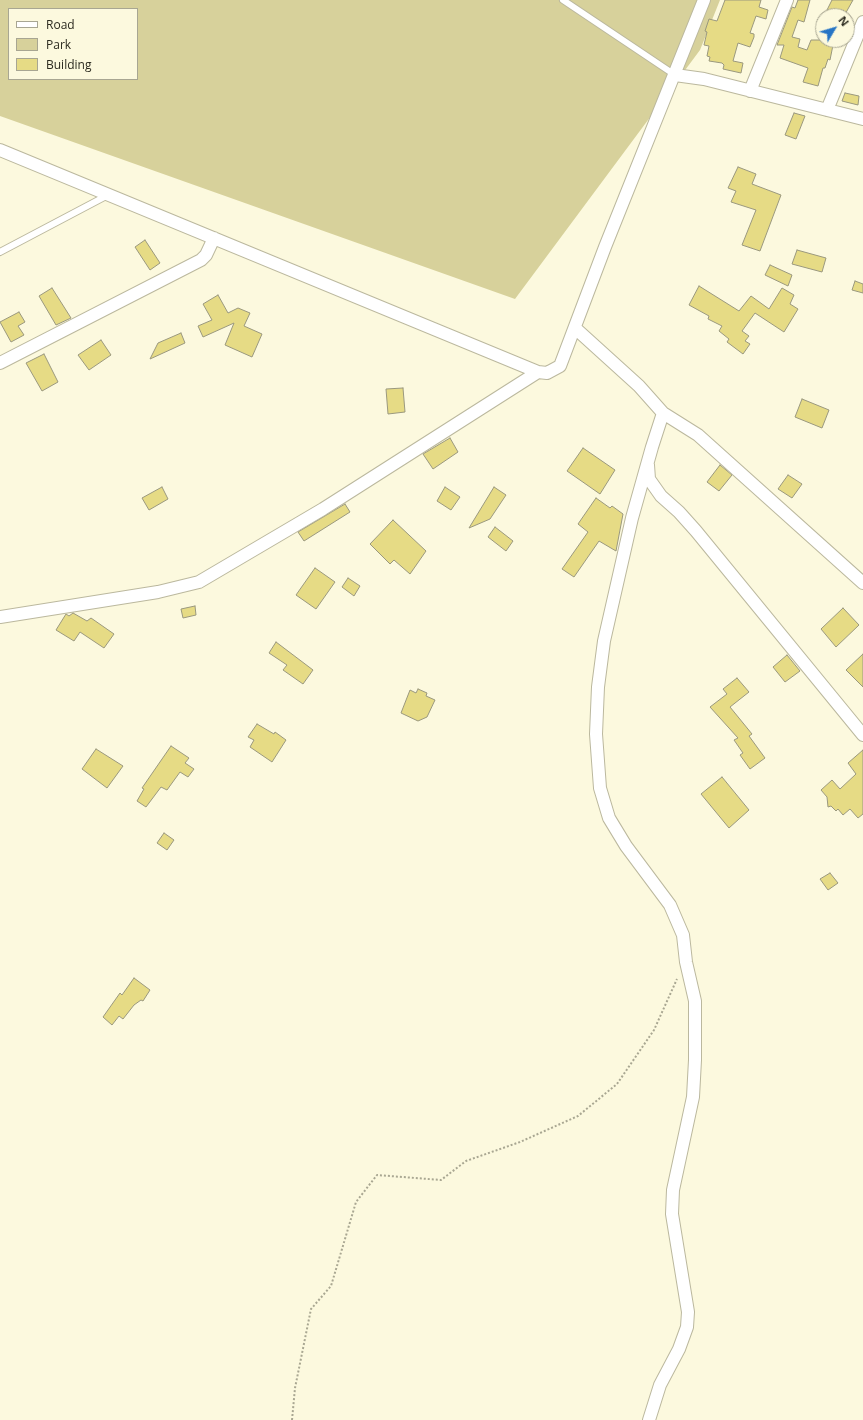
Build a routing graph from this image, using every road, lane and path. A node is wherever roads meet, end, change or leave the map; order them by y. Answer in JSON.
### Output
{"nodes":[{"id":1,"x":563,"y":0,"type":"edge"},
{"id":2,"x":704,"y":0,"type":"edge"},
{"id":3,"x":787,"y":0,"type":"edge"},
{"id":4,"x":863,"y":22,"type":"edge"},
{"id":5,"x":675,"y":74,"type":"junction"},
{"id":6,"x":750,"y":91,"type":"junction"},
{"id":7,"x":827,"y":110,"type":"junction"},
{"id":8,"x":863,"y":119,"type":"edge"},
{"id":9,"x":0,"y":150,"type":"edge"},
{"id":10,"x":110,"y":195,"type":"junction"},
{"id":11,"x":214,"y":238,"type":"junction"},
{"id":12,"x":0,"y":252,"type":"edge"},
{"id":13,"x":575,"y":328,"type":"junction"},
{"id":14,"x":0,"y":363,"type":"edge"},
{"id":15,"x":538,"y":372,"type":"junction"},
{"id":16,"x":663,"y":413,"type":"junction"},
{"id":17,"x":647,"y":462,"type":"junction"},
{"id":18,"x":863,"y":583,"type":"edge"},
{"id":19,"x":0,"y":617,"type":"edge"},
{"id":20,"x":863,"y":735,"type":"edge"},
{"id":21,"x":686,"y":962,"type":"junction"},
{"id":22,"x":292,"y":1420,"type":"edge"},
{"id":23,"x":649,"y":1420,"type":"edge"}],
"edges":[{"from":1,"to":5,"type":"lane"},
{"from":2,"to":5,"type":"street"},
{"from":3,"to":6,"type":"street"},
{"from":4,"to":7,"type":"street"},
{"from":5,"to":6,"type":"street"},
{"from":5,"to":13,"type":"street"},
{"from":6,"to":7,"type":"street"},
{"from":7,"to":8,"type":"street"},
{"from":9,"to":10,"type":"street"},
{"from":10,"to":11,"type":"street"},
{"from":10,"to":12,"type":"lane"},
{"from":11,"to":14,"type":"street"},
{"from":11,"to":15,"type":"street"},
{"from":13,"to":15,"type":"street"},
{"from":13,"to":16,"type":"street"},
{"from":15,"to":19,"type":"street"},
{"from":16,"to":17,"type":"street"},
{"from":16,"to":18,"type":"street"},
{"from":17,"to":20,"type":"street"},
{"from":17,"to":21,"type":"street"},
{"from":21,"to":22,"type":"path"},
{"from":21,"to":23,"type":"street"}]}
